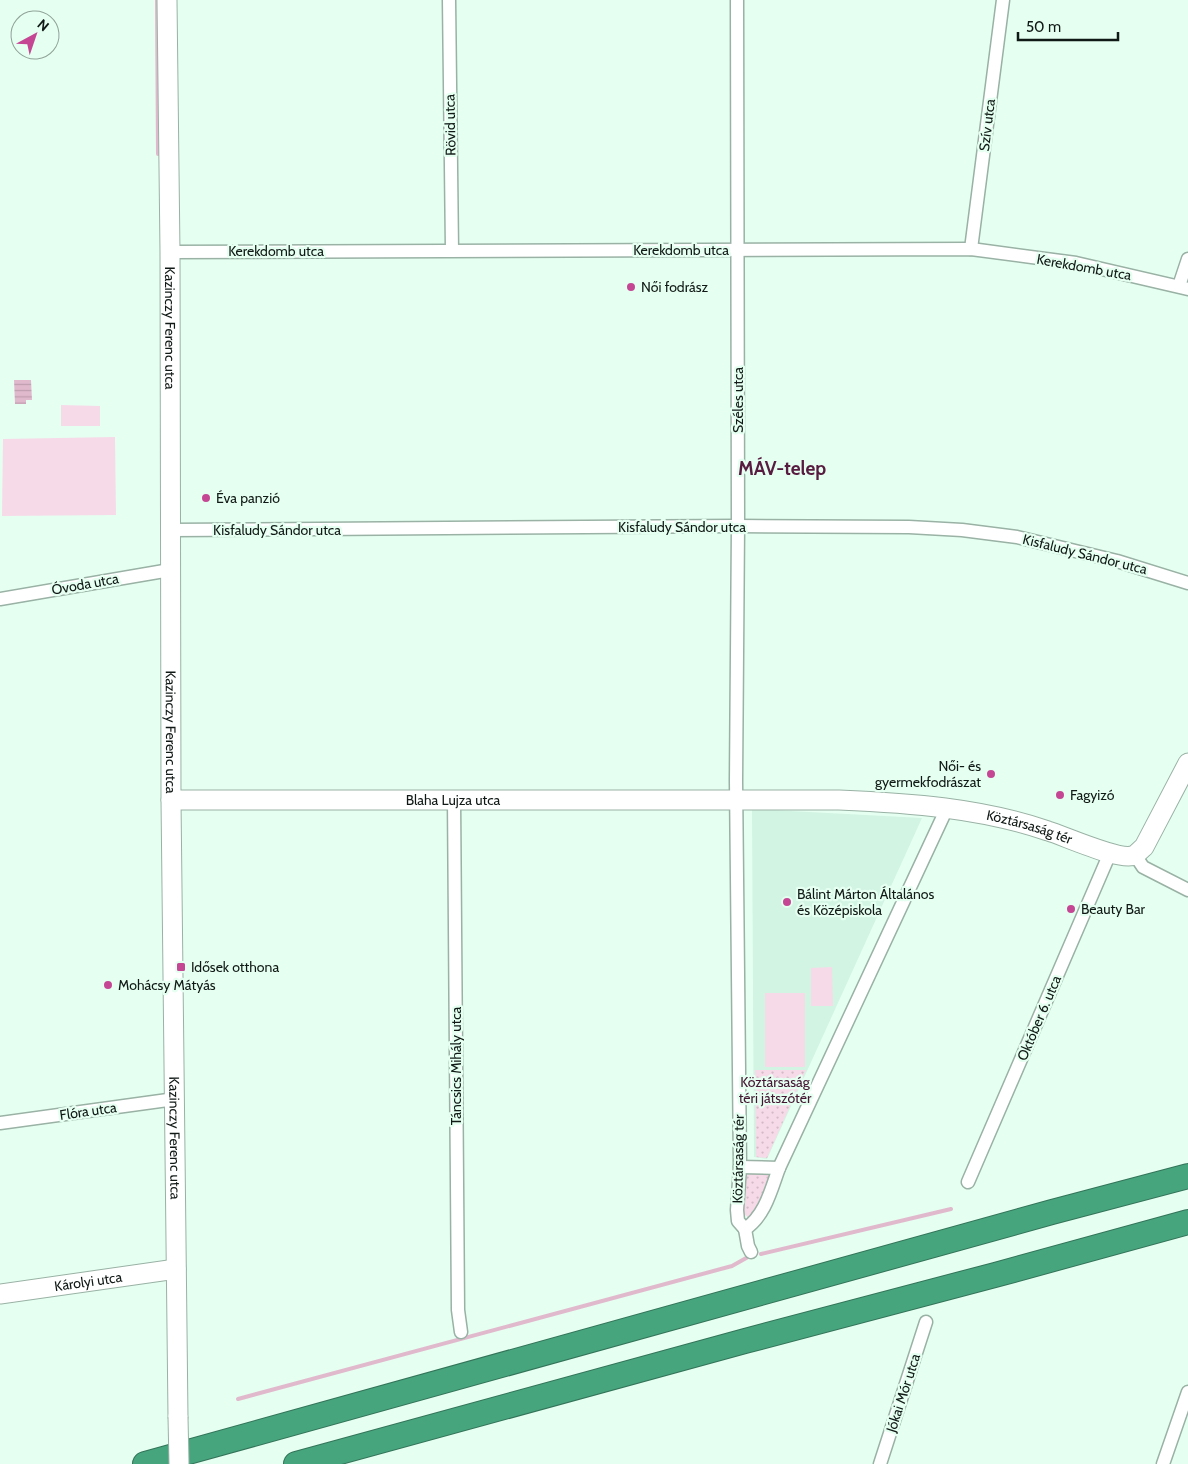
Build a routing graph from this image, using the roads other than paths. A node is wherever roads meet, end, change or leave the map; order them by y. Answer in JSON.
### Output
{"nodes":[{"id":1,"x":167,"y":0,"type":"edge"},
{"id":2,"x":449,"y":0,"type":"edge"},
{"id":3,"x":737,"y":0,"type":"edge"},
{"id":4,"x":1003,"y":0,"type":"edge"},
{"id":5,"x":971,"y":249,"type":"junction"},
{"id":6,"x":452,"y":250,"type":"junction"},
{"id":7,"x":738,"y":250,"type":"junction"},
{"id":8,"x":170,"y":252,"type":"junction"},
{"id":9,"x":1188,"y":259,"type":"edge"},
{"id":10,"x":1184,"y":287,"type":"edge"},
{"id":11,"x":738,"y":526,"type":"junction"},
{"id":12,"x":170,"y":530,"type":"junction"},
{"id":13,"x":170,"y":570,"type":"junction"},
{"id":14,"x":1188,"y":583,"type":"edge"},
{"id":15,"x":0,"y":599,"type":"edge"},
{"id":16,"x":1188,"y":763,"type":"edge"},
{"id":17,"x":454,"y":799,"type":"junction"},
{"id":18,"x":171,"y":800,"type":"junction"},
{"id":19,"x":736,"y":800,"type":"junction"},
{"id":20,"x":947,"y":808,"type":"junction"},
{"id":21,"x":1110,"y":853,"type":"junction"},
{"id":22,"x":1135,"y":855,"type":"junction"},
{"id":23,"x":1188,"y":890,"type":"edge"},
{"id":24,"x":175,"y":1099,"type":"junction"},
{"id":25,"x":0,"y":1123,"type":"edge"},
{"id":26,"x":740,"y":1167,"type":"junction"},
{"id":27,"x":779,"y":1168,"type":"junction"},
{"id":28,"x":1188,"y":1176,"type":"edge"},
{"id":29,"x":968,"y":1182,"type":"dead end"},
{"id":30,"x":1188,"y":1222,"type":"edge"},
{"id":31,"x":744,"y":1229,"type":"junction"},
{"id":32,"x":1161,"y":1230,"type":"junction"},
{"id":33,"x":1188,"y":1230,"type":"edge"},
{"id":34,"x":751,"y":1252,"type":"dead end"},
{"id":35,"x":176,"y":1269,"type":"junction"},
{"id":36,"x":0,"y":1294,"type":"edge"},
{"id":37,"x":926,"y":1322,"type":"dead end"},
{"id":38,"x":461,"y":1332,"type":"dead end"},
{"id":39,"x":1188,"y":1392,"type":"edge"},
{"id":40,"x":145,"y":1464,"type":"edge"},
{"id":41,"x":179,"y":1464,"type":"edge"},
{"id":42,"x":296,"y":1464,"type":"edge"},
{"id":43,"x":880,"y":1464,"type":"edge"},
{"id":44,"x":1163,"y":1464,"type":"edge"}],
"edges":[{"from":1,"to":8,"type":"street","name":"Kazinczy Ferenc utca"},
{"from":2,"to":6,"type":"street","name":"Rövid utca"},
{"from":3,"to":7,"type":"street","name":"Széles utca"},
{"from":4,"to":5,"type":"street","name":"Szív utca"},
{"from":5,"to":7,"type":"street","name":"Kerekdomb utca"},
{"from":5,"to":10,"type":"street","name":"Kerekdomb utca"},
{"from":6,"to":7,"type":"street","name":"Kerekdomb utca"},
{"from":6,"to":8,"type":"street","name":"Kerekdomb utca"},
{"from":7,"to":11,"type":"street","name":"Széles utca"},
{"from":8,"to":12,"type":"street","name":"Kazinczy Ferenc utca"},
{"from":9,"to":10,"type":"street"},
{"from":11,"to":12,"type":"street","name":"Kisfaludy Sándor utca"},
{"from":11,"to":14,"type":"street","name":"Kisfaludy Sándor utca"},
{"from":11,"to":19,"type":"street","name":"Széles utca"},
{"from":12,"to":13,"type":"street","name":"Kazinczy Ferenc utca"},
{"from":13,"to":15,"type":"street","name":"Óvoda utca"},
{"from":13,"to":18,"type":"street","name":"Kazinczy Ferenc utca"},
{"from":16,"to":22,"type":"street"},
{"from":17,"to":18,"type":"street","name":"Blaha Lujza utca"},
{"from":17,"to":19,"type":"street","name":"Blaha Lujza utca"},
{"from":17,"to":38,"type":"street","name":"Táncsics Mihály utca"},
{"from":18,"to":24,"type":"street","name":"Kazinczy Ferenc utca"},
{"from":19,"to":20,"type":"street","name":"Köztársaság tér"},
{"from":19,"to":26,"type":"street","name":"Köztársaság tér"},
{"from":20,"to":21,"type":"street","name":"Köztársaság tér"},
{"from":20,"to":27,"type":"street","name":"Köztársaság tér"},
{"from":21,"to":22,"type":"street"},
{"from":21,"to":29,"type":"street","name":"Október 6. utca"},
{"from":22,"to":23,"type":"street"},
{"from":24,"to":25,"type":"street","name":"Flóra utca"},
{"from":24,"to":35,"type":"street","name":"Kazinczy Ferenc utca"},
{"from":26,"to":27,"type":"street"},
{"from":26,"to":31,"type":"street","name":"Köztársaság tér"},
{"from":27,"to":31,"type":"street","name":"Köztársaság tér"},
{"from":28,"to":40,"type":"highway"},
{"from":30,"to":32,"type":"highway"},
{"from":31,"to":34,"type":"street"},
{"from":32,"to":33,"type":"highway"},
{"from":32,"to":42,"type":"highway"},
{"from":35,"to":36,"type":"street","name":"Károlyi utca"},
{"from":35,"to":41,"type":"street","name":"Kazinczy Ferenc utca","bridge":true},
{"from":37,"to":43,"type":"street","name":"Jókai Mór utca"},
{"from":39,"to":44,"type":"street"}]}
